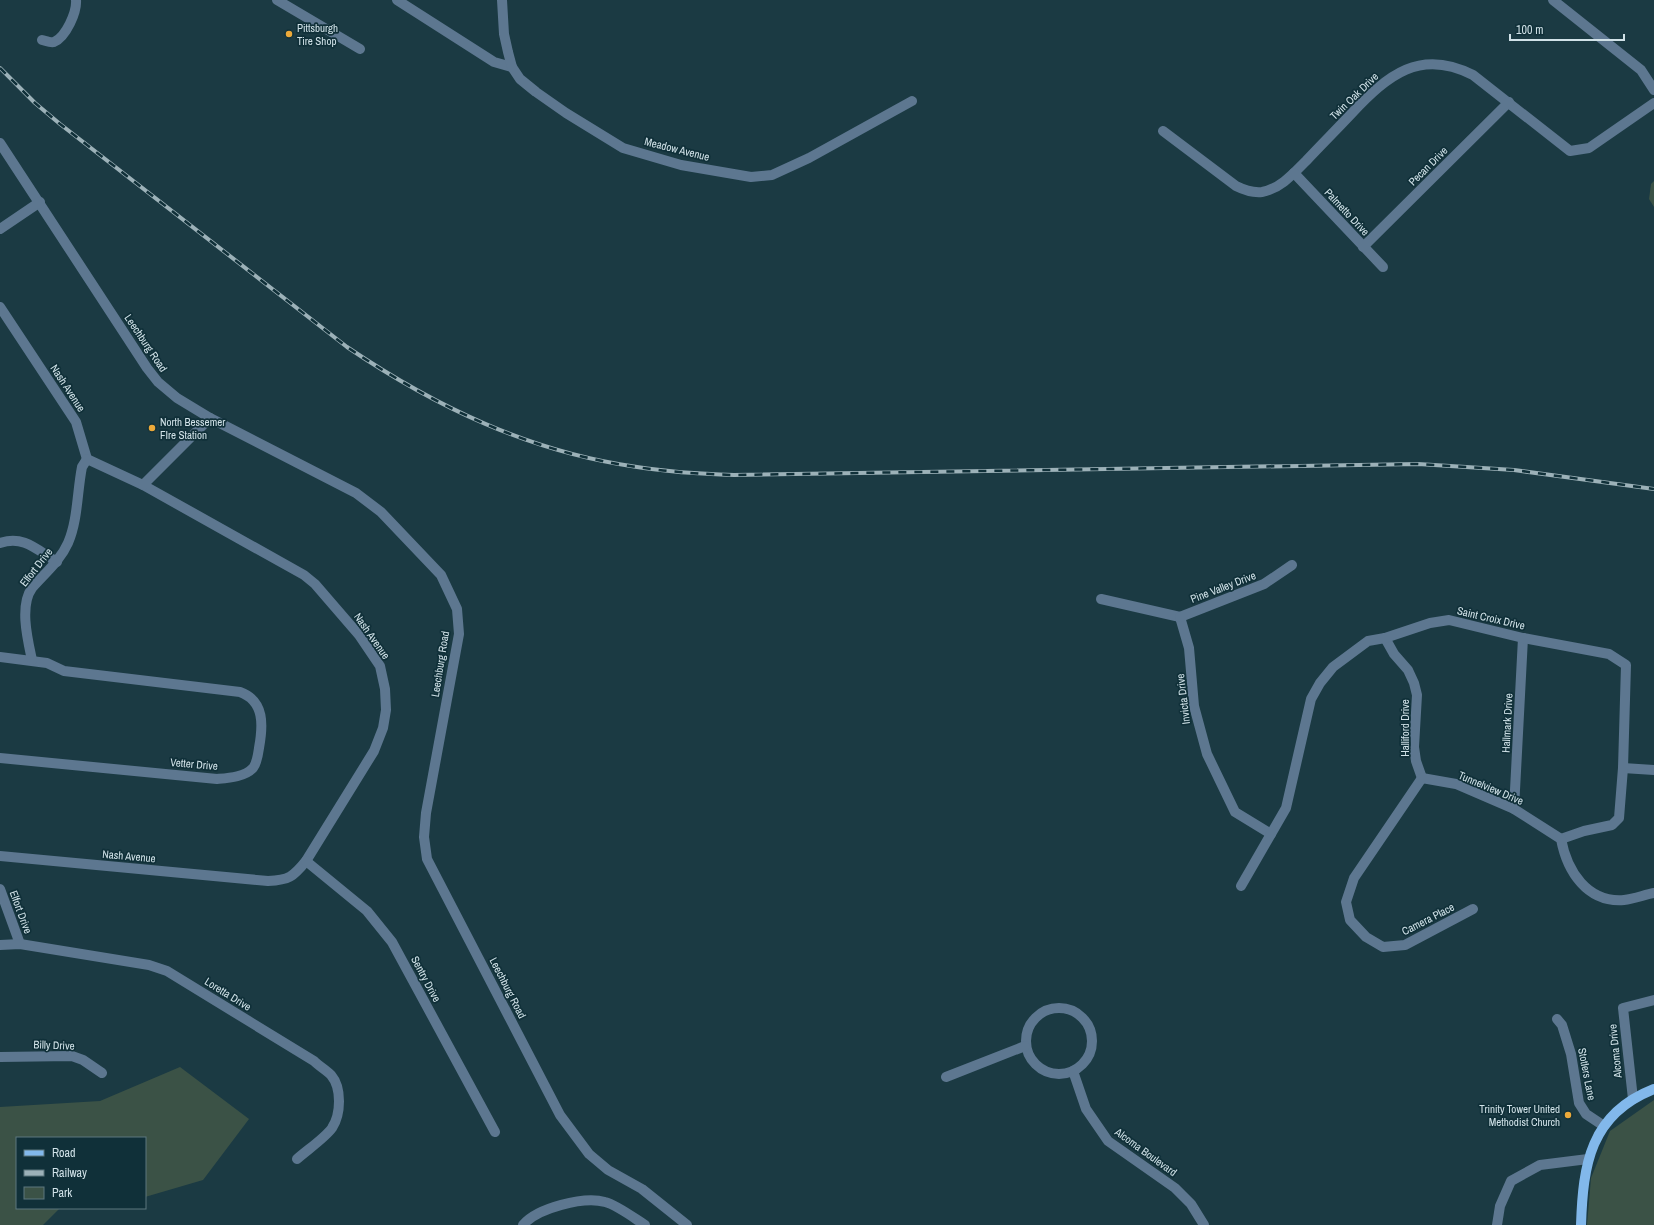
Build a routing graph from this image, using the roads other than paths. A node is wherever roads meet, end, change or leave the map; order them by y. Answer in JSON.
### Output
{"nodes":[{"id":1,"x":76,"y":0,"type":"edge"},
{"id":2,"x":277,"y":0,"type":"edge"},
{"id":3,"x":397,"y":0,"type":"edge"},
{"id":4,"x":414,"y":0,"type":"edge"},
{"id":5,"x":502,"y":0,"type":"edge"},
{"id":6,"x":1553,"y":0,"type":"edge"},
{"id":7,"x":414,"y":12,"type":"junction"},
{"id":8,"x":42,"y":40,"type":"dead end"},
{"id":9,"x":360,"y":49,"type":"dead end"},
{"id":10,"x":512,"y":67,"type":"junction"},
{"id":11,"x":1654,"y":90,"type":"edge"},
{"id":12,"x":912,"y":101,"type":"dead end"},
{"id":13,"x":1509,"y":102,"type":"junction"},
{"id":14,"x":1654,"y":103,"type":"edge"},
{"id":15,"x":1163,"y":131,"type":"dead end"},
{"id":16,"x":0,"y":143,"type":"edge"},
{"id":17,"x":1294,"y":173,"type":"junction"},
{"id":18,"x":40,"y":202,"type":"junction"},
{"id":19,"x":0,"y":229,"type":"edge"},
{"id":20,"x":1363,"y":246,"type":"junction"},
{"id":21,"x":1383,"y":267,"type":"dead end"},
{"id":22,"x":0,"y":307,"type":"edge"},
{"id":23,"x":210,"y":418,"type":"junction"},
{"id":24,"x":86,"y":459,"type":"junction"},
{"id":25,"x":143,"y":485,"type":"junction"},
{"id":26,"x":0,"y":543,"type":"edge"},
{"id":27,"x":57,"y":562,"type":"junction"},
{"id":28,"x":1292,"y":565,"type":"dead end"},
{"id":29,"x":1101,"y":599,"type":"dead end"},
{"id":30,"x":1180,"y":616,"type":"junction"},
{"id":31,"x":1385,"y":638,"type":"junction"},
{"id":32,"x":1523,"y":638,"type":"junction"},
{"id":33,"x":0,"y":657,"type":"edge"},
{"id":34,"x":32,"y":660,"type":"junction"},
{"id":35,"x":0,"y":758,"type":"edge"},
{"id":36,"x":1623,"y":768,"type":"junction"},
{"id":37,"x":1654,"y":770,"type":"edge"},
{"id":38,"x":1422,"y":778,"type":"junction"},
{"id":39,"x":1514,"y":809,"type":"junction"},
{"id":40,"x":1271,"y":834,"type":"junction"},
{"id":41,"x":1562,"y":839,"type":"junction"},
{"id":42,"x":0,"y":856,"type":"edge"},
{"id":43,"x":306,"y":861,"type":"junction"},
{"id":44,"x":1241,"y":886,"type":"dead end"},
{"id":45,"x":0,"y":890,"type":"edge"},
{"id":46,"x":1654,"y":893,"type":"edge"},
{"id":47,"x":1472,"y":909,"type":"dead end"},
{"id":48,"x":20,"y":944,"type":"junction"},
{"id":49,"x":0,"y":945,"type":"edge"},
{"id":50,"x":1654,"y":1000,"type":"edge"},
{"id":51,"x":1557,"y":1019,"type":"dead end"},
{"id":52,"x":1025,"y":1046,"type":"junction"},
{"id":53,"x":0,"y":1057,"type":"edge"},
{"id":54,"x":1073,"y":1072,"type":"junction"},
{"id":55,"x":102,"y":1073,"type":"dead end"},
{"id":56,"x":946,"y":1077,"type":"dead end"},
{"id":57,"x":1654,"y":1089,"type":"edge"},
{"id":58,"x":1633,"y":1100,"type":"junction"},
{"id":59,"x":1604,"y":1126,"type":"junction"},
{"id":60,"x":495,"y":1132,"type":"dead end"},
{"id":61,"x":297,"y":1159,"type":"dead end"},
{"id":62,"x":1588,"y":1159,"type":"junction"},
{"id":63,"x":523,"y":1225,"type":"edge"},
{"id":64,"x":645,"y":1225,"type":"edge"},
{"id":65,"x":686,"y":1225,"type":"edge"},
{"id":66,"x":1204,"y":1225,"type":"edge"},
{"id":67,"x":1497,"y":1225,"type":"edge"},
{"id":68,"x":1581,"y":1225,"type":"edge"}],
"edges":[{"from":1,"to":8,"type":"street"},
{"from":2,"to":9,"type":"street"},
{"from":3,"to":7,"type":"street"},
{"from":4,"to":7,"type":"street"},
{"from":5,"to":10,"type":"street","name":"Meadow Avenue"},
{"from":6,"to":11,"type":"street"},
{"from":7,"to":10,"type":"street"},
{"from":10,"to":12,"type":"street","name":"Meadow Avenue"},
{"from":13,"to":14,"type":"street","name":"Twin Oak Drive"},
{"from":13,"to":17,"type":"street","name":"Twin Oak Drive"},
{"from":13,"to":20,"type":"street","name":"Pecan Drive"},
{"from":15,"to":17,"type":"street","name":"Twin Oak Drive"},
{"from":16,"to":18,"type":"street","name":"Leechburg Road"},
{"from":17,"to":20,"type":"street","name":"Palmetto Drive"},
{"from":18,"to":19,"type":"street"},
{"from":18,"to":23,"type":"street","name":"Leechburg Road"},
{"from":20,"to":21,"type":"street","name":"Palmetto Drive"},
{"from":22,"to":24,"type":"street","name":"Nash Avenue"},
{"from":23,"to":25,"type":"street"},
{"from":23,"to":65,"type":"street","name":"Leechburg Road"},
{"from":24,"to":25,"type":"street","name":"Nash Avenue"},
{"from":24,"to":27,"type":"street","name":"Elfort Drive"},
{"from":25,"to":43,"type":"street","name":"Nash Avenue"},
{"from":26,"to":27,"type":"street"},
{"from":27,"to":34,"type":"street","name":"Elfort Drive"},
{"from":28,"to":30,"type":"street","name":"Pine Valley Drive"},
{"from":29,"to":30,"type":"street"},
{"from":30,"to":40,"type":"street","name":"Invicta Drive"},
{"from":31,"to":32,"type":"street","name":"Saint Croix Drive"},
{"from":31,"to":38,"type":"street","name":"Halliford Drive"},
{"from":31,"to":40,"type":"street","name":"Saint Croix Drive"},
{"from":32,"to":36,"type":"street","name":"Saint Croix Drive"},
{"from":32,"to":39,"type":"street","name":"Hallmark Drive"},
{"from":33,"to":34,"type":"street"},
{"from":34,"to":35,"type":"street","name":"Vetter Drive"},
{"from":36,"to":37,"type":"street"},
{"from":36,"to":41,"type":"street","name":"Saint Croix Drive"},
{"from":38,"to":39,"type":"street","name":"Tunnelview Drive"},
{"from":38,"to":47,"type":"street","name":"Camera Place"},
{"from":39,"to":41,"type":"street","name":"Tunnelview Drive"},
{"from":40,"to":44,"type":"street","name":"Saint Croix Drive"},
{"from":41,"to":46,"type":"street"},
{"from":42,"to":43,"type":"street","name":"Nash Avenue"},
{"from":43,"to":60,"type":"street","name":"Sentry Drive"},
{"from":45,"to":48,"type":"street","name":"Elfort Drive"},
{"from":48,"to":49,"type":"street","name":"Loretta Drive"},
{"from":48,"to":61,"type":"street","name":"Loretta Drive"},
{"from":50,"to":58,"type":"street","name":"Alcoma Drive"},
{"from":51,"to":59,"type":"street","name":"Stotlers Lane"},
{"from":52,"to":54,"type":"street"},
{"from":52,"to":54,"type":"street"},
{"from":52,"to":56,"type":"street"},
{"from":53,"to":55,"type":"street","name":"Billy Drive"},
{"from":54,"to":66,"type":"street","name":"Alcoma Boulevard"},
{"from":57,"to":58,"type":"main road"},
{"from":58,"to":59,"type":"main road"},
{"from":59,"to":62,"type":"main road"},
{"from":62,"to":67,"type":"street"},
{"from":62,"to":68,"type":"main road"},
{"from":63,"to":64,"type":"street"}]}
